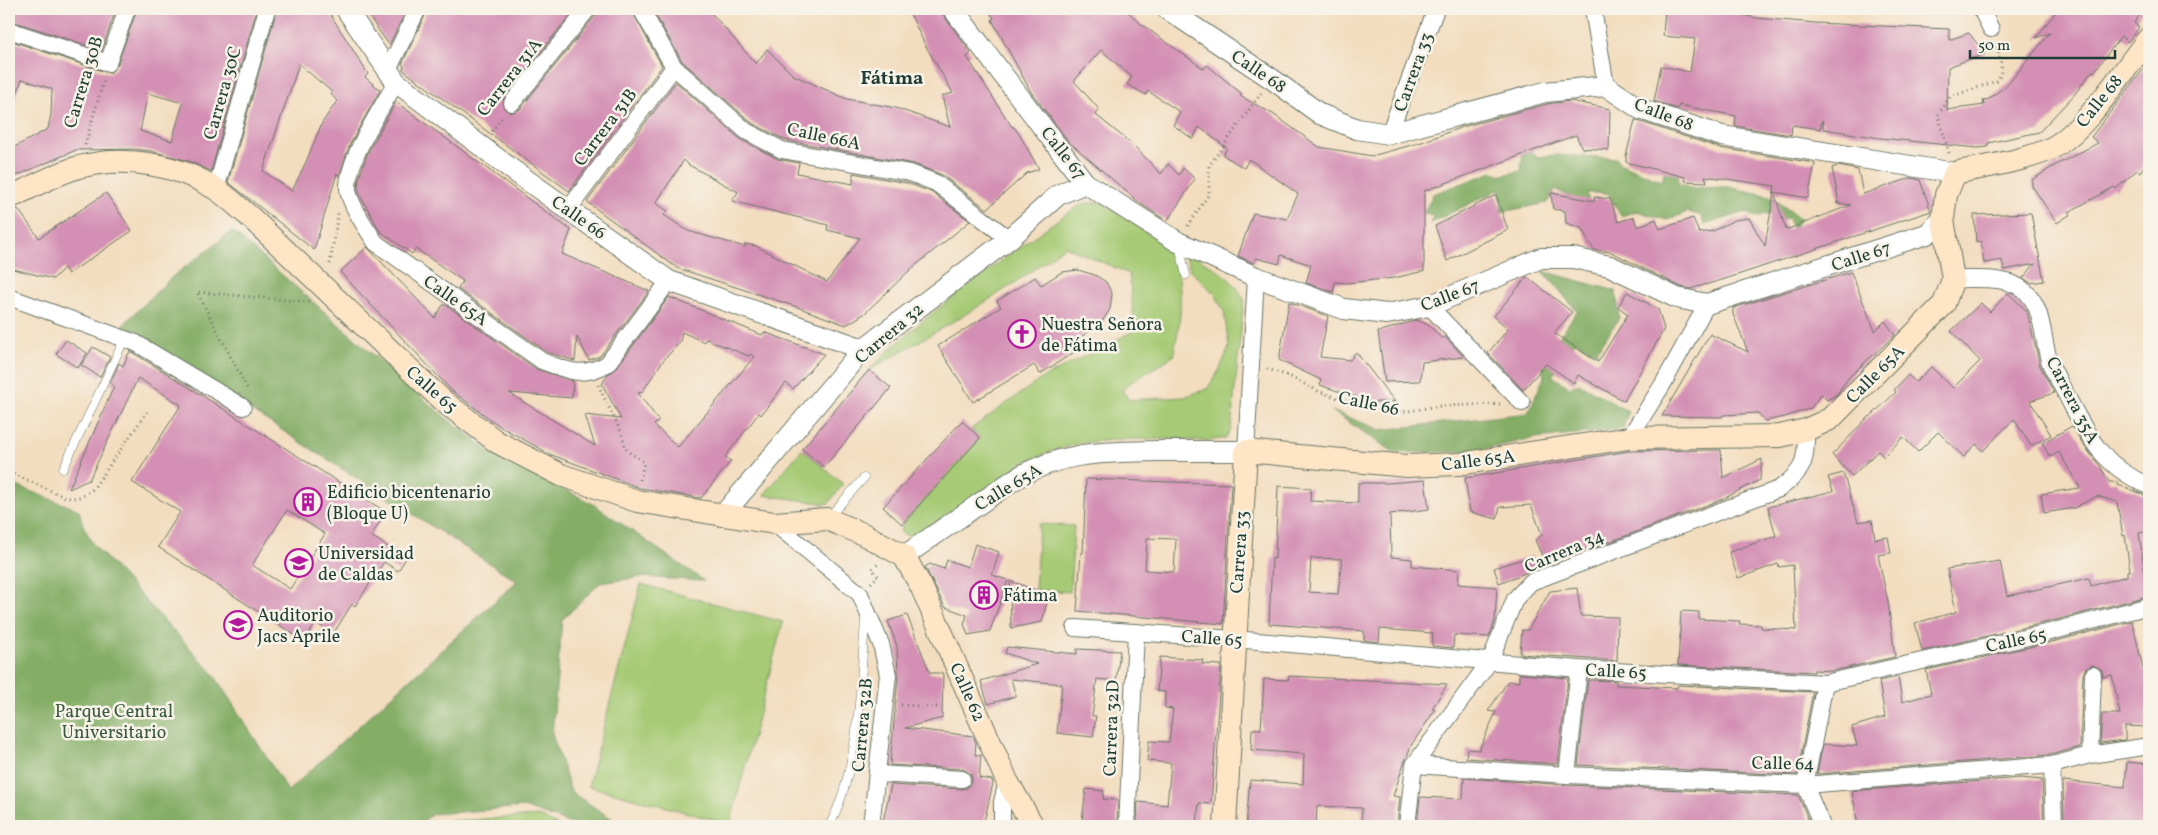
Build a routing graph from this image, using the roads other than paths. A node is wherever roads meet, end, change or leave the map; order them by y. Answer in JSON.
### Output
{"nodes":[{"id":1,"x":128,"y":9,"type":"edge"},
{"id":2,"x":268,"y":9,"type":"edge"},
{"id":3,"x":346,"y":9,"type":"edge"},
{"id":4,"x":418,"y":9,"type":"edge"},
{"id":5,"x":588,"y":9,"type":"edge"},
{"id":6,"x":641,"y":9,"type":"edge"},
{"id":7,"x":953,"y":9,"type":"edge"},
{"id":8,"x":1166,"y":9,"type":"edge"},
{"id":9,"x":1436,"y":9,"type":"edge"},
{"id":10,"x":1592,"y":9,"type":"edge"},
{"id":11,"x":1981,"y":9,"type":"edge"},
{"id":12,"x":1991,"y":28,"type":"road end"},
{"id":13,"x":9,"y":30,"type":"edge"},
{"id":14,"x":2149,"y":38,"type":"edge"},
{"id":15,"x":674,"y":67,"type":"junction"},
{"id":16,"x":392,"y":76,"type":"junction"},
{"id":17,"x":1606,"y":86,"type":"junction"},
{"id":18,"x":512,"y":103,"type":"road end"},
{"id":19,"x":1389,"y":134,"type":"junction"},
{"id":20,"x":1955,"y":173,"type":"junction"},
{"id":21,"x":1086,"y":183,"type":"junction"},
{"id":22,"x":216,"y":189,"type":"junction"},
{"id":23,"x":9,"y":198,"type":"edge"},
{"id":24,"x":568,"y":210,"type":"junction"},
{"id":25,"x":1943,"y":219,"type":"junction"},
{"id":26,"x":1009,"y":238,"type":"junction"},
{"id":27,"x":1178,"y":242,"type":"junction"},
{"id":28,"x":1186,"y":275,"type":"dead end"},
{"id":29,"x":1256,"y":278,"type":"junction"},
{"id":30,"x":1953,"y":279,"type":"junction"},
{"id":31,"x":669,"y":282,"type":"junction"},
{"id":32,"x":9,"y":297,"type":"edge"},
{"id":33,"x":1707,"y":304,"type":"junction"},
{"id":34,"x":1429,"y":306,"type":"junction"},
{"id":35,"x":125,"y":338,"type":"junction"},
{"id":36,"x":863,"y":350,"type":"junction"},
{"id":37,"x":1522,"y":403,"type":"road end"},
{"id":38,"x":243,"y":407,"type":"road end"},
{"id":39,"x":1806,"y":430,"type":"junction"},
{"id":40,"x":1629,"y":438,"type":"junction"},
{"id":41,"x":1246,"y":451,"type":"junction"},
{"id":42,"x":63,"y":469,"type":"dead end"},
{"id":43,"x":864,"y":478,"type":"dead end"},
{"id":44,"x":2149,"y":486,"type":"edge"},
{"id":45,"x":722,"y":516,"type":"junction"},
{"id":46,"x":827,"y":519,"type":"junction"},
{"id":47,"x":774,"y":523,"type":"junction"},
{"id":48,"x":899,"y":553,"type":"junction"},
{"id":49,"x":863,"y":600,"type":"junction"},
{"id":50,"x":2149,"y":606,"type":"edge"},
{"id":51,"x":1075,"y":628,"type":"dead end"},
{"id":52,"x":1136,"y":632,"type":"junction"},
{"id":53,"x":1234,"y":640,"type":"junction"},
{"id":54,"x":1490,"y":661,"type":"junction"},
{"id":55,"x":1579,"y":669,"type":"junction"},
{"id":56,"x":2093,"y":674,"type":"dead end"},
{"id":57,"x":1825,"y":683,"type":"junction"},
{"id":58,"x":2149,"y":746,"type":"edge"},
{"id":59,"x":2090,"y":755,"type":"junction"},
{"id":60,"x":1414,"y":765,"type":"junction"},
{"id":61,"x":2052,"y":765,"type":"junction"},
{"id":62,"x":878,"y":774,"type":"junction"},
{"id":63,"x":1568,"y":775,"type":"junction"},
{"id":64,"x":962,"y":779,"type":"dead end"},
{"id":65,"x":1007,"y":781,"type":"junction"},
{"id":66,"x":1805,"y":785,"type":"junction"},
{"id":67,"x":829,"y":826,"type":"edge"},
{"id":68,"x":871,"y":826,"type":"edge"},
{"id":69,"x":1002,"y":826,"type":"edge"},
{"id":70,"x":1033,"y":826,"type":"edge"},
{"id":71,"x":1127,"y":826,"type":"edge"},
{"id":72,"x":1225,"y":826,"type":"edge"},
{"id":73,"x":1407,"y":826,"type":"edge"},
{"id":74,"x":1822,"y":826,"type":"edge"},
{"id":75,"x":2054,"y":826,"type":"edge"}],
"edges":[{"from":1,"to":13,"type":"street","name":"Carrera 30B"},
{"from":2,"to":22,"type":"street","name":"Carrera 30C"},
{"from":3,"to":16,"type":"street","name":"Calle 66"},
{"from":4,"to":16,"type":"street"},
{"from":5,"to":18,"type":"street","name":"Carrera 31A"},
{"from":6,"to":15,"type":"street","name":"Calle 66A"},
{"from":7,"to":21,"type":"street","name":"Calle 67"},
{"from":8,"to":19,"type":"street","name":"Calle 68"},
{"from":9,"to":19,"type":"street","name":"Carrera 33"},
{"from":10,"to":17,"type":"street"},
{"from":11,"to":12,"type":"street"},
{"from":14,"to":20,"type":"main road","name":"Calle 68"},
{"from":15,"to":24,"type":"street","name":"Carrera 31B"},
{"from":15,"to":26,"type":"street","name":"Calle 66A"},
{"from":16,"to":24,"type":"street","name":"Calle 66"},
{"from":16,"to":31,"type":"street","name":"Calle 65A"},
{"from":17,"to":19,"type":"street","name":"Calle 68"},
{"from":17,"to":20,"type":"street","name":"Calle 68"},
{"from":20,"to":25,"type":"main road"},
{"from":21,"to":26,"type":"street","name":"Carrera 32"},
{"from":21,"to":27,"type":"street","name":"Calle 67"},
{"from":22,"to":23,"type":"main road","name":"Calle 65"},
{"from":22,"to":45,"type":"main road","name":"Calle 65"},
{"from":24,"to":31,"type":"street","name":"Calle 66"},
{"from":25,"to":30,"type":"main road","name":"Calle 65A"},
{"from":25,"to":33,"type":"street","name":"Calle 67"},
{"from":26,"to":36,"type":"street","name":"Carrera 32"},
{"from":27,"to":28,"type":"lane"},
{"from":27,"to":29,"type":"street","name":"Calle 67"},
{"from":29,"to":34,"type":"street","name":"Calle 67"},
{"from":29,"to":41,"type":"street","name":"Carrera 33"},
{"from":30,"to":39,"type":"main road","name":"Calle 65A"},
{"from":30,"to":44,"type":"street","name":"Carrera 35A"},
{"from":31,"to":36,"type":"street","name":"Calle 66"},
{"from":32,"to":35,"type":"street"},
{"from":33,"to":34,"type":"street","name":"Calle 67"},
{"from":33,"to":40,"type":"street"},
{"from":34,"to":37,"type":"street"},
{"from":35,"to":38,"type":"street"},
{"from":35,"to":42,"type":"lane"},
{"from":36,"to":45,"type":"street","name":"Carrera 32"},
{"from":39,"to":40,"type":"main road","name":"Calle 65A"},
{"from":39,"to":54,"type":"street","name":"Carrera 34"},
{"from":40,"to":41,"type":"main road","name":"Calle 65A"},
{"from":41,"to":48,"type":"street","name":"Calle 65A"},
{"from":41,"to":53,"type":"main road","name":"Carrera 33"},
{"from":43,"to":46,"type":"lane"},
{"from":45,"to":47,"type":"main road","name":"Calle 65"},
{"from":46,"to":47,"type":"main road","name":"Calle 65"},
{"from":46,"to":48,"type":"main road","name":"Calle 65"},
{"from":47,"to":49,"type":"street"},
{"from":48,"to":65,"type":"main road","name":"Calle 62"},
{"from":49,"to":62,"type":"street","name":"Carrera 32B"},
{"from":49,"to":67,"type":"lane"},
{"from":50,"to":57,"type":"street","name":"Calle 65"},
{"from":51,"to":52,"type":"street","name":"Calle 65"},
{"from":52,"to":53,"type":"street","name":"Calle 65"},
{"from":52,"to":71,"type":"street","name":"Carrera 32D"},
{"from":53,"to":54,"type":"street","name":"Calle 65"},
{"from":53,"to":72,"type":"main road","name":"Carrera 33"},
{"from":54,"to":55,"type":"street","name":"Calle 65"},
{"from":54,"to":60,"type":"street","name":"Carrera 34"},
{"from":55,"to":57,"type":"street","name":"Calle 65"},
{"from":55,"to":63,"type":"street"},
{"from":56,"to":59,"type":"street"},
{"from":57,"to":66,"type":"street"},
{"from":58,"to":59,"type":"street","name":"Calle 64"},
{"from":59,"to":61,"type":"street","name":"Calle 64"},
{"from":60,"to":63,"type":"street","name":"Calle 64"},
{"from":60,"to":73,"type":"street","name":"Carrera 34"},
{"from":61,"to":66,"type":"street","name":"Calle 64"},
{"from":61,"to":75,"type":"street"},
{"from":62,"to":64,"type":"street"},
{"from":62,"to":68,"type":"street","name":"Carrera 32B"},
{"from":63,"to":66,"type":"street","name":"Calle 64"},
{"from":65,"to":69,"type":"street"},
{"from":65,"to":70,"type":"main road","name":"Calle 62"},
{"from":66,"to":74,"type":"street"}]}
